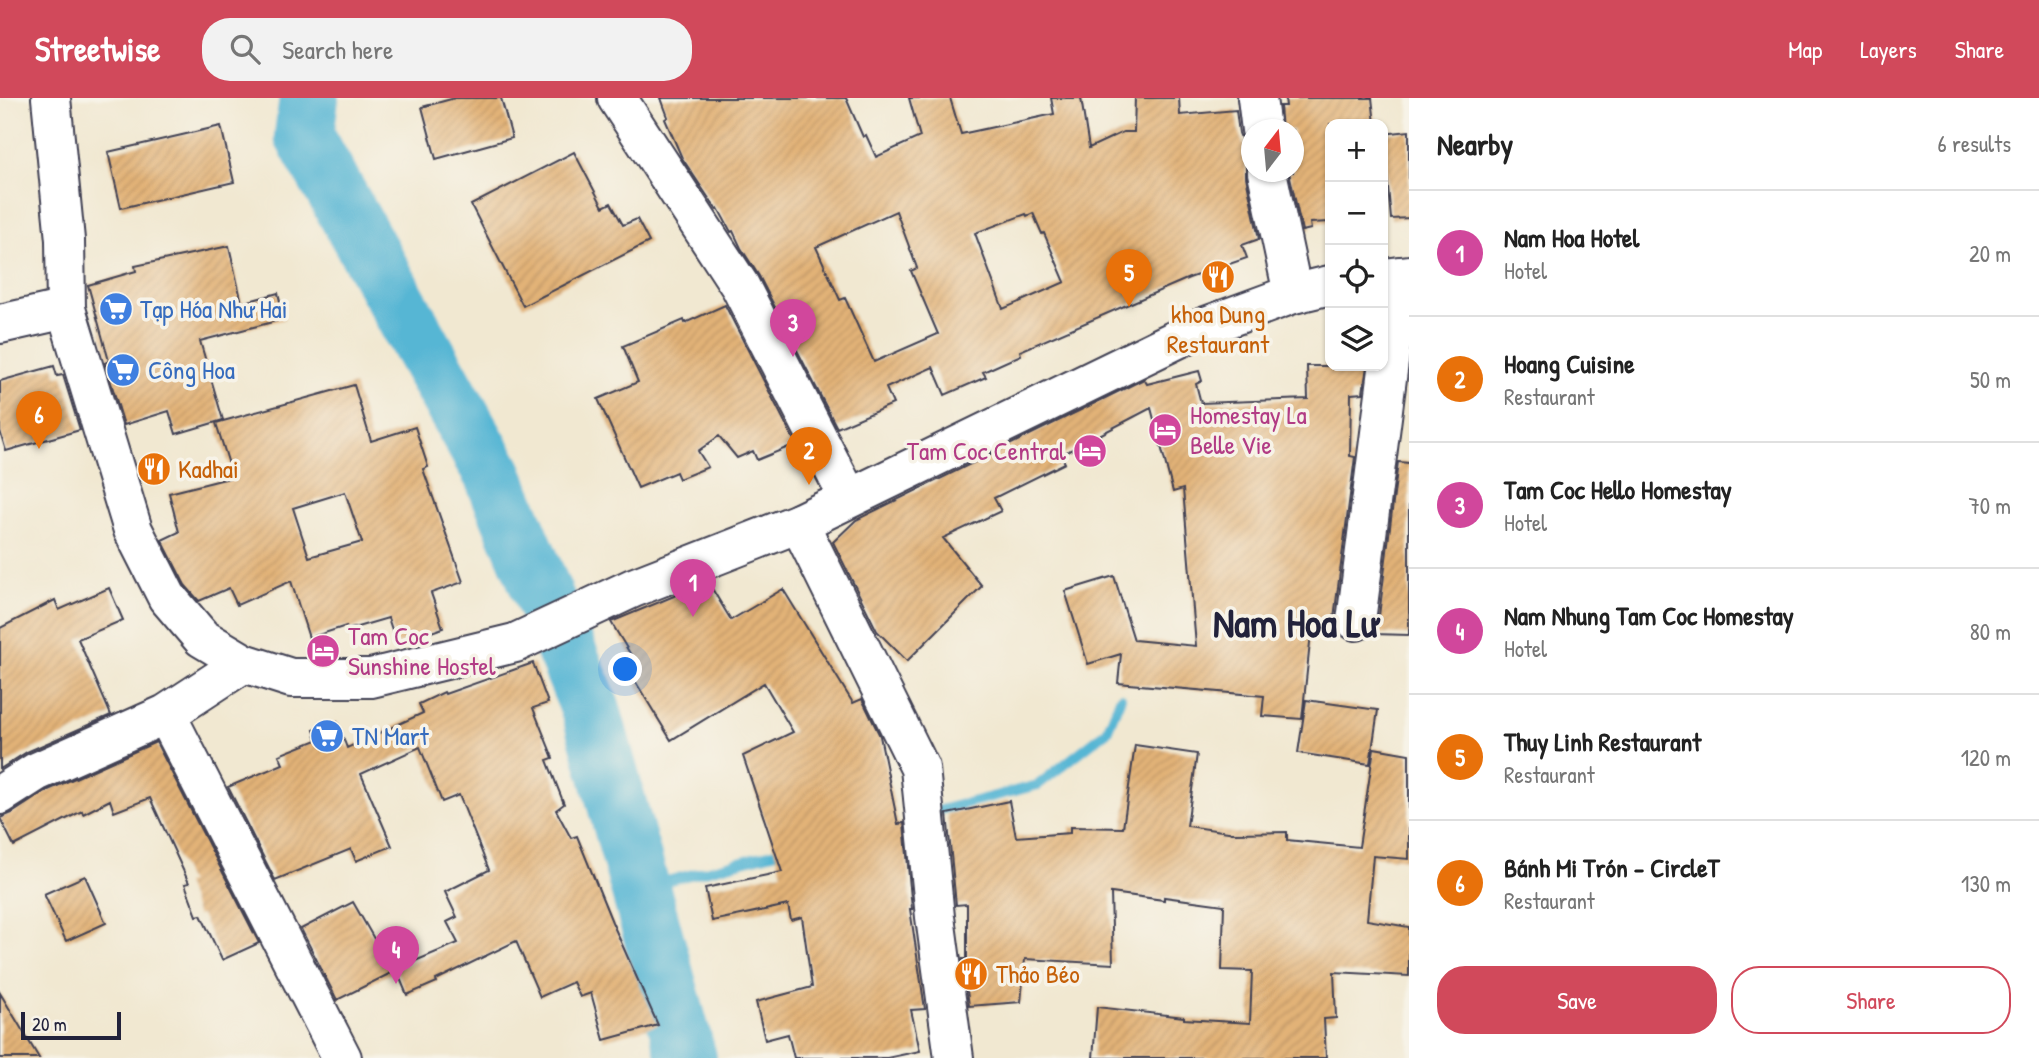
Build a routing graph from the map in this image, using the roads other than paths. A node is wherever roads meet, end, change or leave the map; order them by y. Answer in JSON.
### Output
{"nodes":[{"id":1,"x":51,"y":98,"type":"edge"},
{"id":2,"x":617,"y":98,"type":"edge"},
{"id":3,"x":1257,"y":98,"type":"edge"},
{"id":4,"x":1260,"y":119,"type":"edge"},
{"id":5,"x":1268,"y":182,"type":"edge"},
{"id":6,"x":1397,"y":276,"type":"edge"},
{"id":7,"x":1325,"y":286,"type":"edge"},
{"id":8,"x":1293,"y":294,"type":"junction"},
{"id":9,"x":66,"y":309,"type":"junction"},
{"id":10,"x":0,"y":324,"type":"edge"},
{"id":11,"x":848,"y":497,"type":"junction"},
{"id":12,"x":799,"y":523,"type":"junction"},
{"id":13,"x":1356,"y":621,"type":"dead end"},
{"id":14,"x":244,"y":663,"type":"junction"},
{"id":15,"x":166,"y":714,"type":"junction"},
{"id":16,"x":0,"y":795,"type":"edge"},
{"id":17,"x":342,"y":1058,"type":"edge"},
{"id":18,"x":954,"y":1058,"type":"edge"}],
"edges":[{"from":1,"to":9,"type":"main road"},
{"from":2,"to":11,"type":"main road"},
{"from":3,"to":4,"type":"main road"},
{"from":5,"to":8,"type":"main road"},
{"from":6,"to":13,"type":"main road"},
{"from":7,"to":8,"type":"main road"},
{"from":8,"to":11,"type":"main road"},
{"from":9,"to":10,"type":"main road"},
{"from":9,"to":14,"type":"main road"},
{"from":11,"to":12,"type":"main road"},
{"from":12,"to":14,"type":"main road"},
{"from":12,"to":18,"type":"main road"},
{"from":14,"to":15,"type":"main road"},
{"from":15,"to":16,"type":"main road"},
{"from":15,"to":17,"type":"main road"}]}
